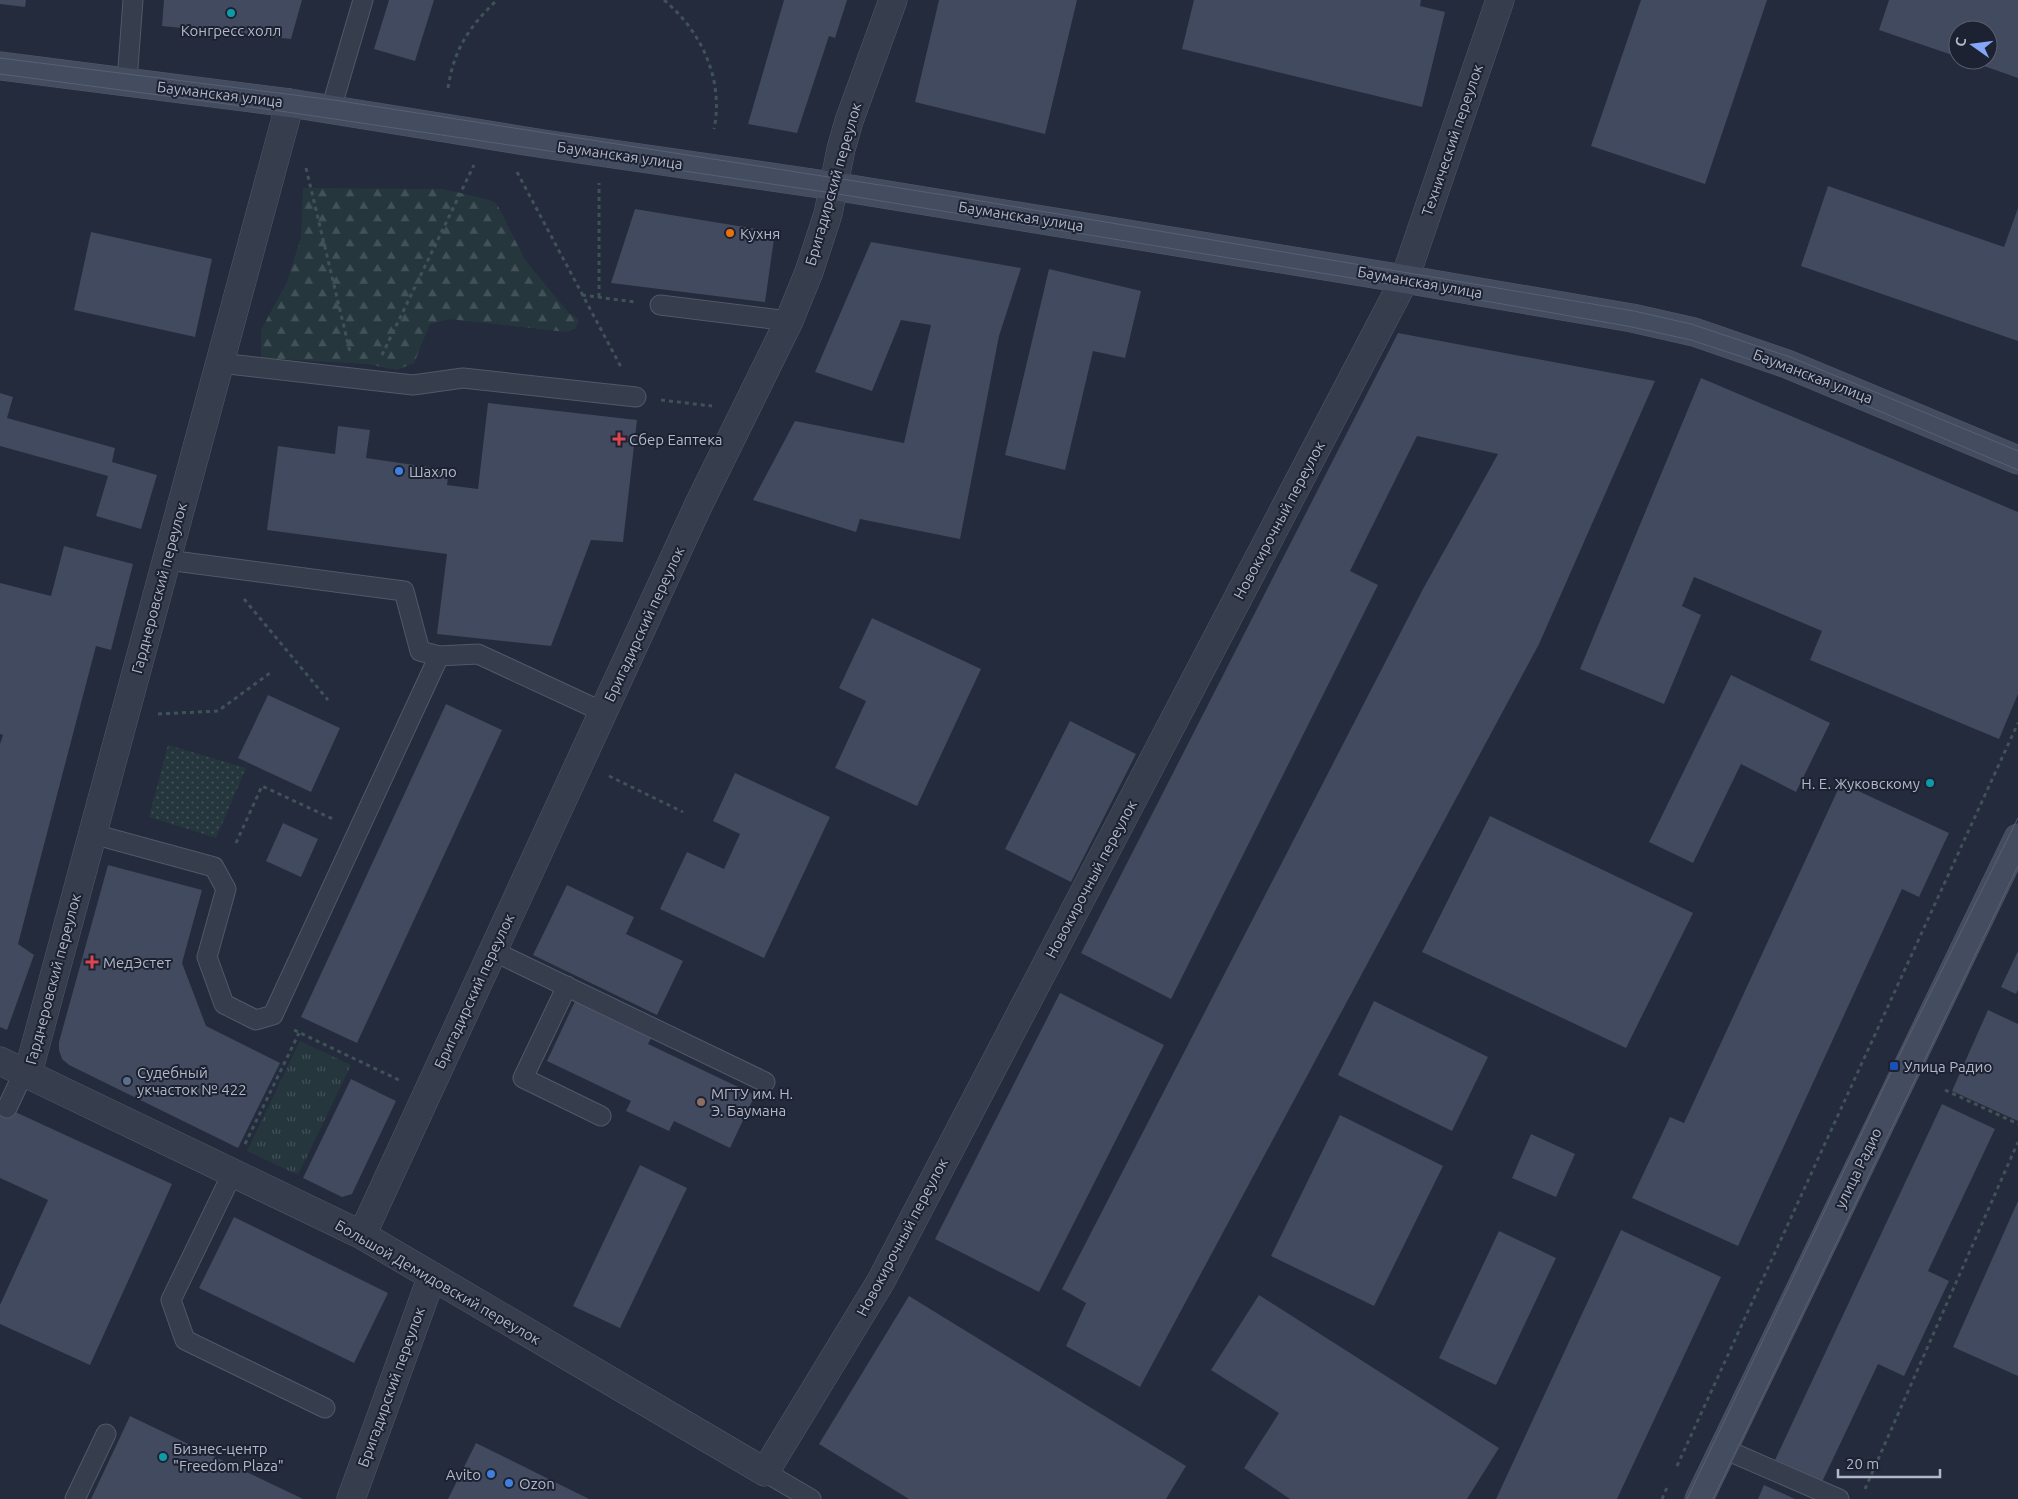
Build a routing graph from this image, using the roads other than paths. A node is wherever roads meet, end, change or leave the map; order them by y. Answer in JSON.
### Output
{"nodes":[{"id":1,"x":133,"y":0,"type":"edge"},
{"id":2,"x":363,"y":0,"type":"edge"},
{"id":3,"x":893,"y":0,"type":"edge"},
{"id":4,"x":1500,"y":0,"type":"edge"},
{"id":5,"x":0,"y":66,"type":"edge"},
{"id":6,"x":127,"y":81,"type":"junction"},
{"id":7,"x":290,"y":103,"type":"junction"},
{"id":8,"x":332,"y":110,"type":"junction"},
{"id":9,"x":833,"y":186,"type":"junction"},
{"id":10,"x":1404,"y":279,"type":"junction"},
{"id":11,"x":660,"y":305,"type":"road end"},
{"id":12,"x":789,"y":321,"type":"junction"},
{"id":13,"x":220,"y":363,"type":"junction"},
{"id":14,"x":636,"y":397,"type":"road end"},
{"id":15,"x":2018,"y":460,"type":"edge"},
{"id":16,"x":167,"y":560,"type":"junction"},
{"id":17,"x":439,"y":656,"type":"junction"},
{"id":18,"x":603,"y":712,"type":"junction"},
{"id":19,"x":92,"y":834,"type":"junction"},
{"id":20,"x":2018,"y":838,"type":"edge"},
{"id":21,"x":493,"y":951,"type":"junction"},
{"id":22,"x":567,"y":986,"type":"junction"},
{"id":23,"x":17,"y":1069,"type":"edge"},
{"id":24,"x":766,"y":1082,"type":"dead end"},
{"id":25,"x":7,"y":1108,"type":"dead end"},
{"id":26,"x":601,"y":1116,"type":"dead end"},
{"id":27,"x":232,"y":1174,"type":"junction"},
{"id":28,"x":362,"y":1235,"type":"junction"},
{"id":29,"x":432,"y":1276,"type":"junction"},
{"id":30,"x":325,"y":1408,"type":"dead end"},
{"id":31,"x":106,"y":1434,"type":"dead end"},
{"id":32,"x":1724,"y":1449,"type":"junction"},
{"id":33,"x":765,"y":1472,"type":"junction"},
{"id":34,"x":75,"y":1499,"type":"edge"},
{"id":35,"x":351,"y":1499,"type":"edge"},
{"id":36,"x":811,"y":1499,"type":"edge"},
{"id":37,"x":1699,"y":1499,"type":"edge"},
{"id":38,"x":1838,"y":1499,"type":"edge"}],
"edges":[{"from":1,"to":6,"type":"lane"},
{"from":2,"to":8,"type":"lane"},
{"from":3,"to":9,"type":"street","name":"Бригадирский переулок"},
{"from":4,"to":10,"type":"street","name":"Технический переулок"},
{"from":5,"to":6,"type":"street","name":"Бауманская улица"},
{"from":6,"to":7,"type":"street","name":"Бауманская улица"},
{"from":7,"to":8,"type":"street","name":"Бауманская улица"},
{"from":7,"to":13,"type":"street","name":"Гарднеровский переулок"},
{"from":8,"to":9,"type":"street","name":"Бауманская улица"},
{"from":9,"to":10,"type":"street","name":"Бауманская улица"},
{"from":9,"to":12,"type":"street","name":"Бригадирский переулок"},
{"from":10,"to":15,"type":"street","name":"Бауманская улица"},
{"from":10,"to":33,"type":"street","name":"Новокирочный переулок"},
{"from":11,"to":12,"type":"lane"},
{"from":12,"to":18,"type":"street","name":"Бригадирский переулок"},
{"from":13,"to":14,"type":"lane"},
{"from":13,"to":16,"type":"street","name":"Гарднеровский переулок"},
{"from":16,"to":17,"type":"lane"},
{"from":16,"to":19,"type":"street","name":"Гарднеровский переулок"},
{"from":17,"to":18,"type":"lane"},
{"from":17,"to":19,"type":"lane"},
{"from":18,"to":21,"type":"street","name":"Бригадирский переулок"},
{"from":19,"to":23,"type":"street","name":"Гарднеровский переулок"},
{"from":20,"to":32,"type":"street","name":"улица Радио"},
{"from":21,"to":22,"type":"lane"},
{"from":21,"to":28,"type":"street","name":"Бригадирский переулок"},
{"from":22,"to":24,"type":"lane"},
{"from":22,"to":26,"type":"lane"},
{"from":23,"to":25,"type":"lane"},
{"from":23,"to":27,"type":"street","name":"Большой Демидовский переулок"},
{"from":27,"to":28,"type":"street","name":"Большой Демидовский переулок"},
{"from":27,"to":30,"type":"lane"},
{"from":28,"to":29,"type":"street","name":"Большой Демидовский переулок"},
{"from":29,"to":33,"type":"street","name":"Большой Демидовский переулок"},
{"from":29,"to":35,"type":"street","name":"Бригадирский переулок"},
{"from":31,"to":34,"type":"lane"},
{"from":32,"to":37,"type":"street","name":"улица Радио"},
{"from":32,"to":38,"type":"lane"},
{"from":33,"to":36,"type":"lane","name":"Большой Демидовский переулок"}]}
